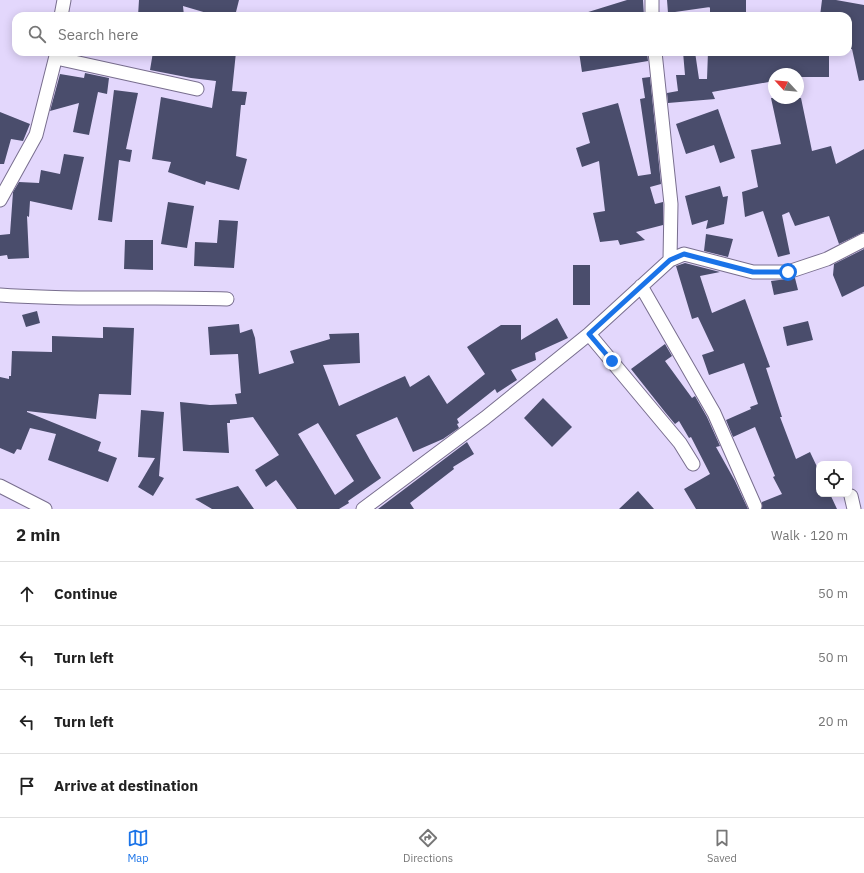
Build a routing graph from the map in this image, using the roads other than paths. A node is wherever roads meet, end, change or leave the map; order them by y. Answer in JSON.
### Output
{"nodes":[{"id":1,"x":64,"y":0,"type":"edge"},
{"id":2,"x":652,"y":0,"type":"edge"},
{"id":3,"x":62,"y":12,"type":"edge"},
{"id":4,"x":652,"y":12,"type":"edge"},
{"id":5,"x":56,"y":56,"type":"edge"},
{"id":6,"x":60,"y":56,"type":"edge"},
{"id":7,"x":655,"y":56,"type":"edge"},
{"id":8,"x":197,"y":90,"type":"dead end"},
{"id":9,"x":0,"y":200,"type":"edge"},
{"id":10,"x":864,"y":240,"type":"edge"},
{"id":11,"x":670,"y":260,"type":"junction"},
{"id":12,"x":641,"y":286,"type":"junction"},
{"id":13,"x":0,"y":295,"type":"edge"},
{"id":14,"x":227,"y":299,"type":"dead end"},
{"id":15,"x":589,"y":334,"type":"junction"},
{"id":16,"x":693,"y":464,"type":"dead end"},
{"id":17,"x":0,"y":486,"type":"edge"},
{"id":18,"x":851,"y":497,"type":"edge"},
{"id":19,"x":755,"y":506,"type":"dead end"},
{"id":20,"x":44,"y":509,"type":"edge"},
{"id":21,"x":363,"y":509,"type":"edge"},
{"id":22,"x":854,"y":509,"type":"edge"}],
"edges":[{"from":1,"to":3,"type":"street"},
{"from":2,"to":4,"type":"street"},
{"from":5,"to":9,"type":"street"},
{"from":6,"to":8,"type":"street"},
{"from":7,"to":11,"type":"street"},
{"from":10,"to":11,"type":"street"},
{"from":11,"to":12,"type":"street"},
{"from":12,"to":15,"type":"street"},
{"from":12,"to":19,"type":"street"},
{"from":13,"to":14,"type":"street"},
{"from":15,"to":16,"type":"street"},
{"from":15,"to":21,"type":"street"},
{"from":17,"to":20,"type":"street"},
{"from":18,"to":22,"type":"street"}]}
